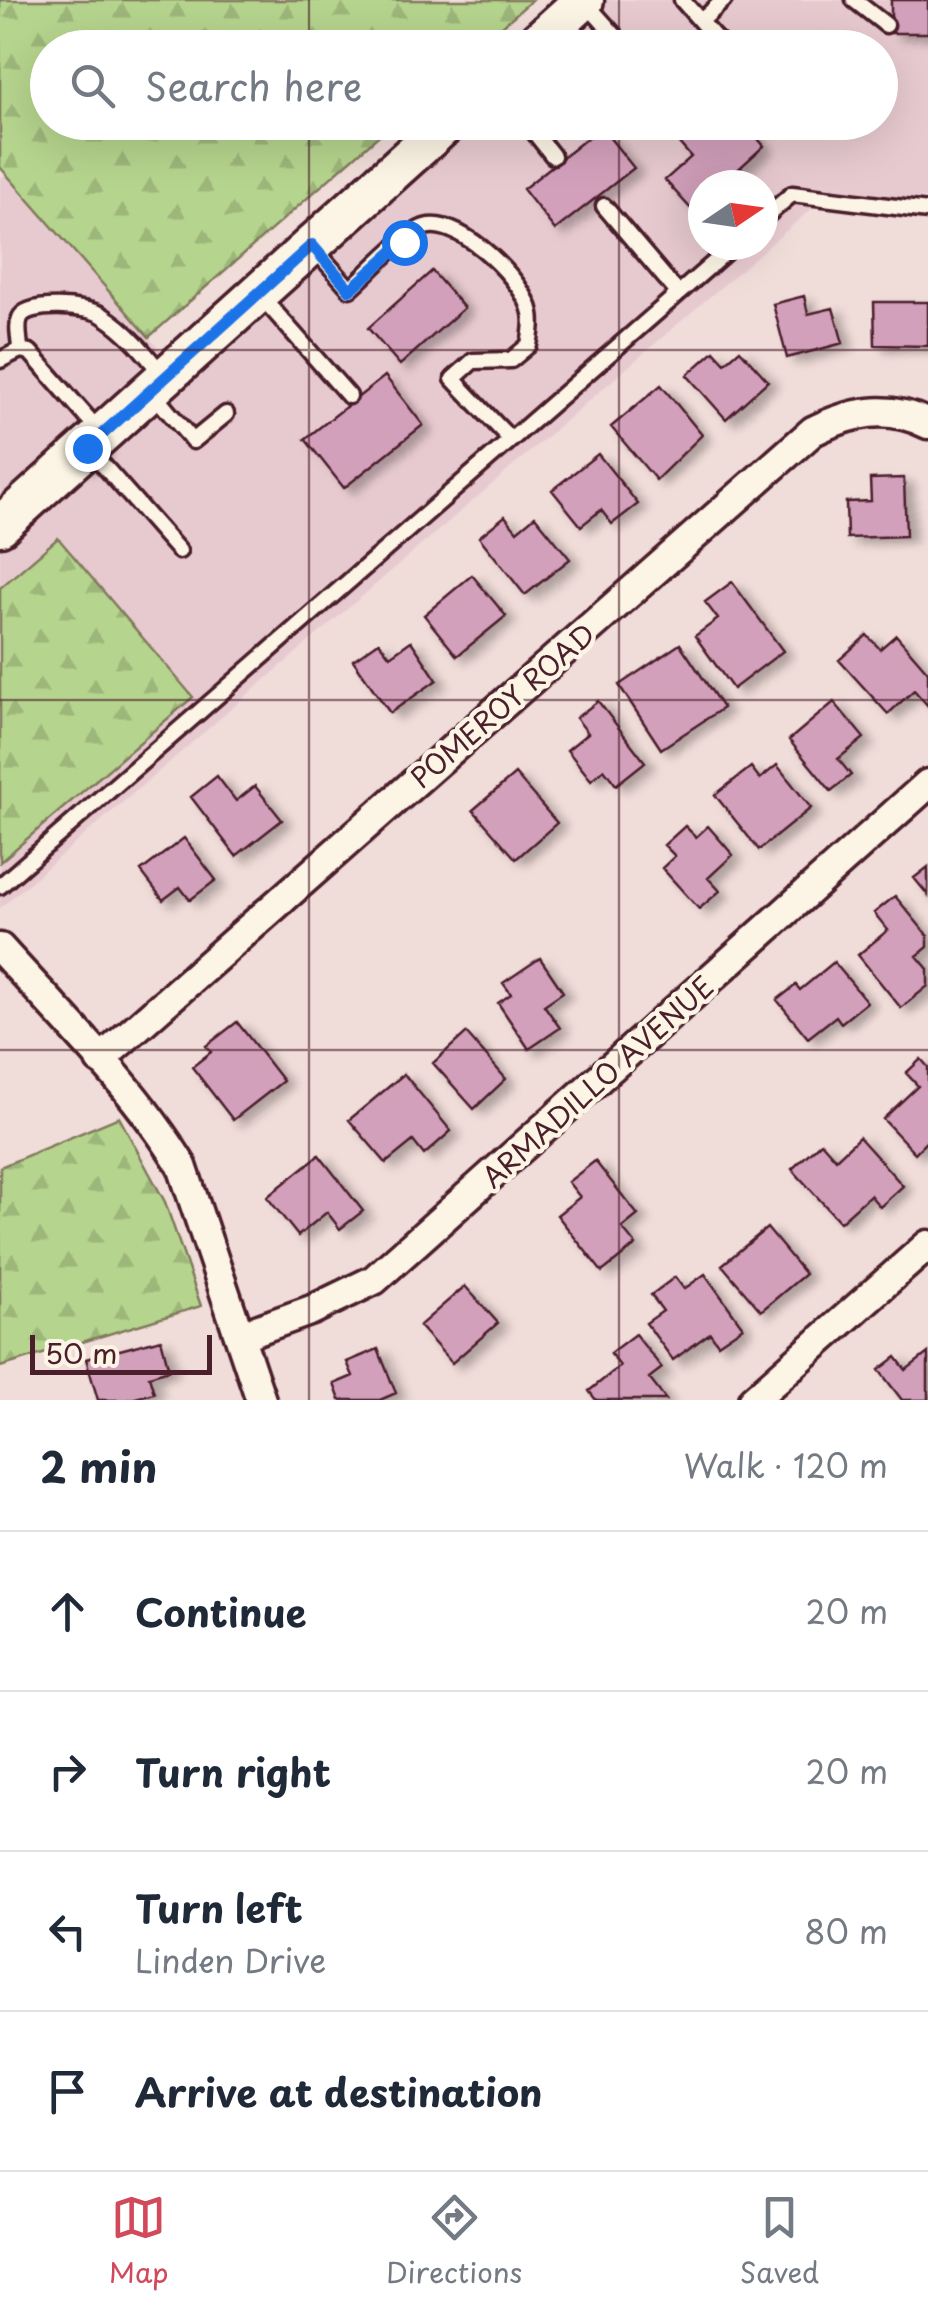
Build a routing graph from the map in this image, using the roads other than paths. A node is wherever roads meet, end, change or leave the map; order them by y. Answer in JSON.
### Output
{"nodes":[{"id":1,"x":584,"y":0,"type":"edge"},
{"id":2,"x":682,"y":0,"type":"edge"},
{"id":3,"x":724,"y":0,"type":"edge"},
{"id":4,"x":854,"y":0,"type":"edge"},
{"id":5,"x":700,"y":21,"type":"junction"},
{"id":6,"x":886,"y":25,"type":"dead end"},
{"id":7,"x":551,"y":30,"type":"edge"},
{"id":8,"x":610,"y":30,"type":"edge"},
{"id":9,"x":708,"y":30,"type":"edge"},
{"id":10,"x":428,"y":140,"type":"edge"},
{"id":11,"x":541,"y":140,"type":"edge"},
{"id":12,"x":554,"y":156,"type":"dead end"},
{"id":13,"x":604,"y":206,"type":"dead end"},
{"id":14,"x":778,"y":206,"type":"edge"},
{"id":15,"x":928,"y":211,"type":"edge"},
{"id":16,"x":312,"y":245,"type":"junction"},
{"id":17,"x":716,"y":260,"type":"edge"},
{"id":18,"x":678,"y":293,"type":"junction"},
{"id":19,"x":258,"y":294,"type":"junction"},
{"id":20,"x":20,"y":350,"type":"junction"},
{"id":21,"x":0,"y":360,"type":"edge"},
{"id":22,"x":158,"y":384,"type":"junction"},
{"id":23,"x":349,"y":396,"type":"dead end"},
{"id":24,"x":226,"y":414,"type":"dead end"},
{"id":25,"x":928,"y":424,"type":"edge"},
{"id":26,"x":511,"y":440,"type":"junction"},
{"id":27,"x":94,"y":441,"type":"junction"},
{"id":28,"x":0,"y":526,"type":"edge"},
{"id":29,"x":179,"y":552,"type":"dead end"},
{"id":30,"x":928,"y":784,"type":"edge"},
{"id":31,"x":0,"y":886,"type":"edge"},
{"id":32,"x":0,"y":948,"type":"edge"},
{"id":33,"x":100,"y":1060,"type":"junction"},
{"id":34,"x":928,"y":1244,"type":"edge"},
{"id":35,"x":240,"y":1336,"type":"junction"},
{"id":36,"x":261,"y":1400,"type":"edge"},
{"id":37,"x":753,"y":1400,"type":"edge"}],
"edges":[{"from":1,"to":7,"type":"street"},
{"from":1,"to":8,"type":"lane"},
{"from":2,"to":5,"type":"lane"},
{"from":3,"to":5,"type":"lane"},
{"from":4,"to":6,"type":"lane"},
{"from":5,"to":9,"type":"lane"},
{"from":10,"to":16,"type":"street"},
{"from":11,"to":12,"type":"lane"},
{"from":13,"to":18,"type":"lane"},
{"from":14,"to":15,"type":"lane"},
{"from":16,"to":19,"type":"street"},
{"from":16,"to":26,"type":"lane"},
{"from":17,"to":18,"type":"lane"},
{"from":18,"to":26,"type":"lane"},
{"from":19,"to":22,"type":"street"},
{"from":19,"to":23,"type":"lane"},
{"from":20,"to":21,"type":"lane"},
{"from":20,"to":22,"type":"lane"},
{"from":20,"to":27,"type":"lane"},
{"from":22,"to":24,"type":"lane"},
{"from":22,"to":27,"type":"street"},
{"from":25,"to":33,"type":"street","name":"POMEROY ROAD"},
{"from":26,"to":31,"type":"lane"},
{"from":27,"to":28,"type":"street"},
{"from":27,"to":29,"type":"lane"},
{"from":30,"to":35,"type":"street","name":"ARMADILLO AVENUE"},
{"from":32,"to":33,"type":"street"},
{"from":33,"to":35,"type":"street"},
{"from":34,"to":37,"type":"street"},
{"from":35,"to":36,"type":"street"}]}
